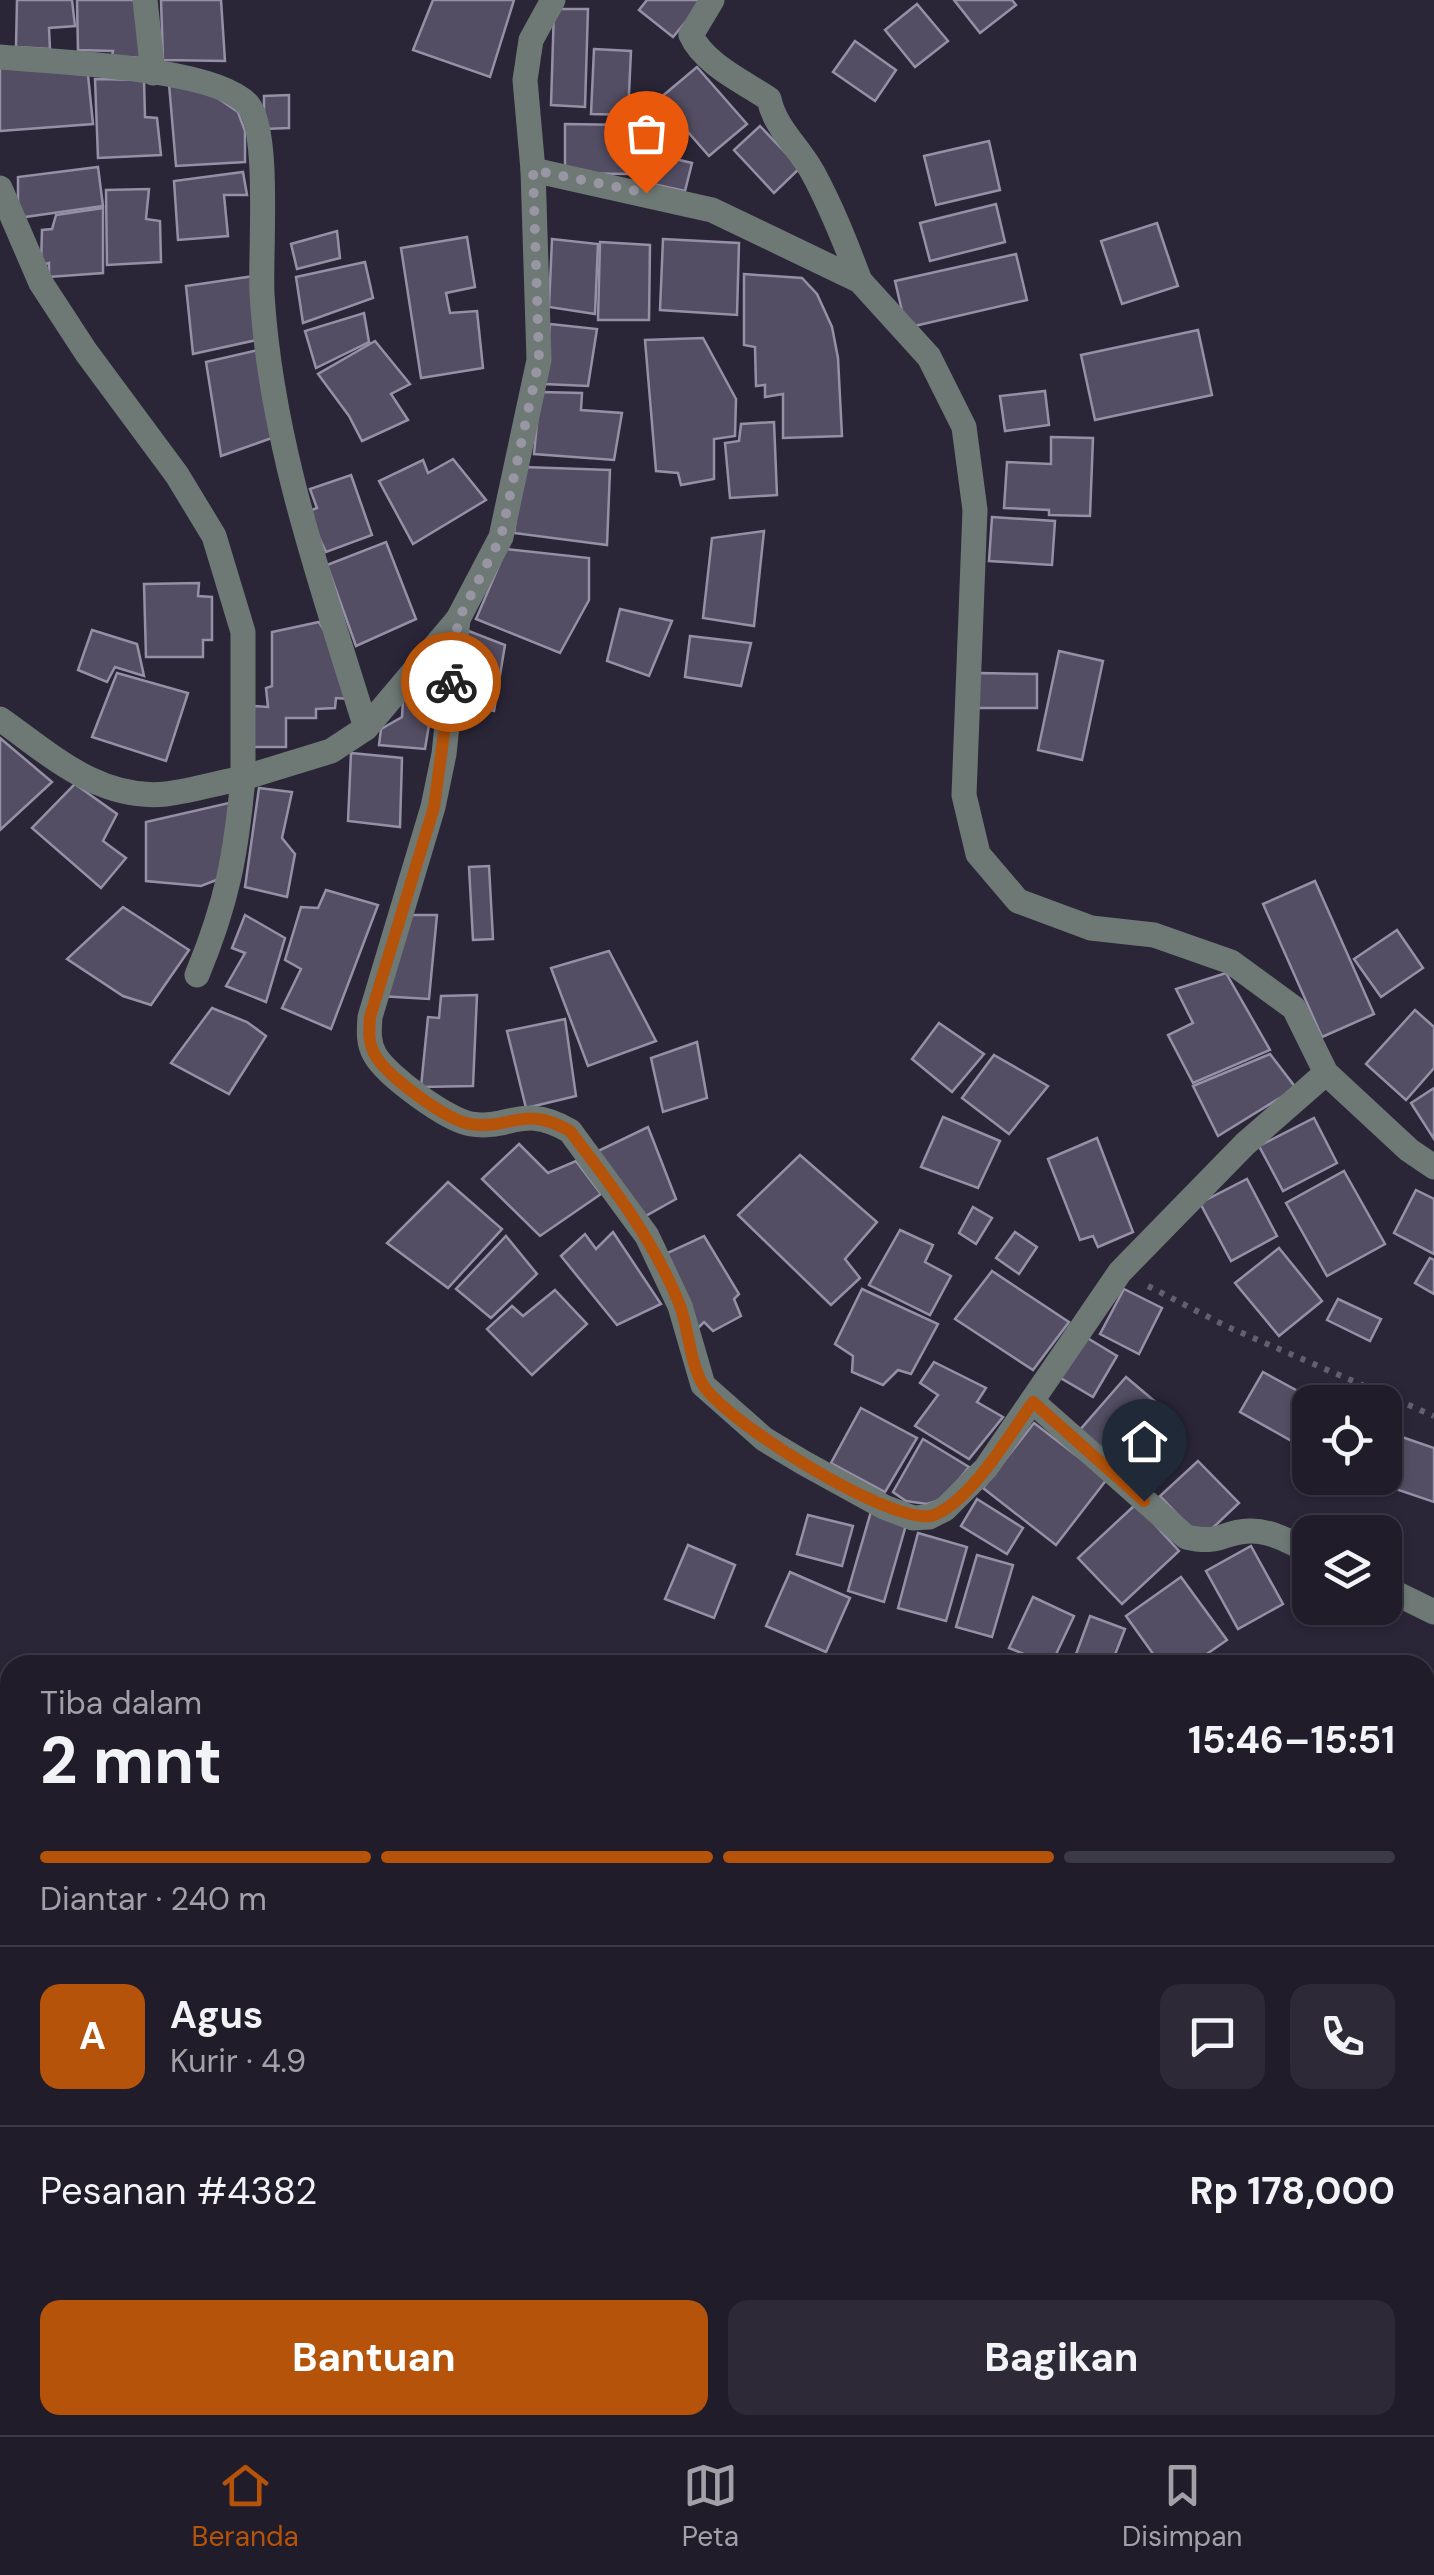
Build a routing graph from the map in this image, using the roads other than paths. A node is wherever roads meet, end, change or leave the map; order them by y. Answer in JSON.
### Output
{"nodes":[{"id":1,"x":145,"y":0,"type":"edge"},
{"id":2,"x":554,"y":0,"type":"edge"},
{"id":3,"x":712,"y":0,"type":"edge"},
{"id":4,"x":0,"y":57,"type":"edge"},
{"id":5,"x":152,"y":73,"type":"junction"},
{"id":6,"x":533,"y":170,"type":"junction"},
{"id":7,"x":0,"y":188,"type":"edge"},
{"id":8,"x":860,"y":281,"type":"junction"},
{"id":9,"x":458,"y":620,"type":"junction"},
{"id":10,"x":0,"y":718,"type":"edge"},
{"id":11,"x":366,"y":728,"type":"junction"},
{"id":12,"x":242,"y":778,"type":"junction"},
{"id":13,"x":196,"y":975,"type":"dead end"},
{"id":14,"x":1326,"y":1072,"type":"junction"},
{"id":15,"x":1434,"y":1166,"type":"edge"},
{"id":16,"x":1033,"y":1402,"type":"junction"},
{"id":17,"x":1292,"y":1544,"type":"edge"},
{"id":18,"x":1402,"y":1596,"type":"edge"},
{"id":19,"x":1434,"y":1612,"type":"edge"}],
"edges":[{"from":1,"to":5,"type":"street"},
{"from":2,"to":6,"type":"street"},
{"from":3,"to":8,"type":"street"},
{"from":4,"to":5,"type":"street"},
{"from":5,"to":11,"type":"street"},
{"from":6,"to":8,"type":"street"},
{"from":6,"to":9,"type":"street"},
{"from":7,"to":12,"type":"street"},
{"from":8,"to":14,"type":"street"},
{"from":9,"to":11,"type":"street"},
{"from":9,"to":16,"type":"street"},
{"from":10,"to":12,"type":"street"},
{"from":11,"to":12,"type":"street"},
{"from":12,"to":13,"type":"street"},
{"from":14,"to":15,"type":"street"},
{"from":14,"to":16,"type":"street"},
{"from":16,"to":17,"type":"street"},
{"from":18,"to":19,"type":"street"}]}
